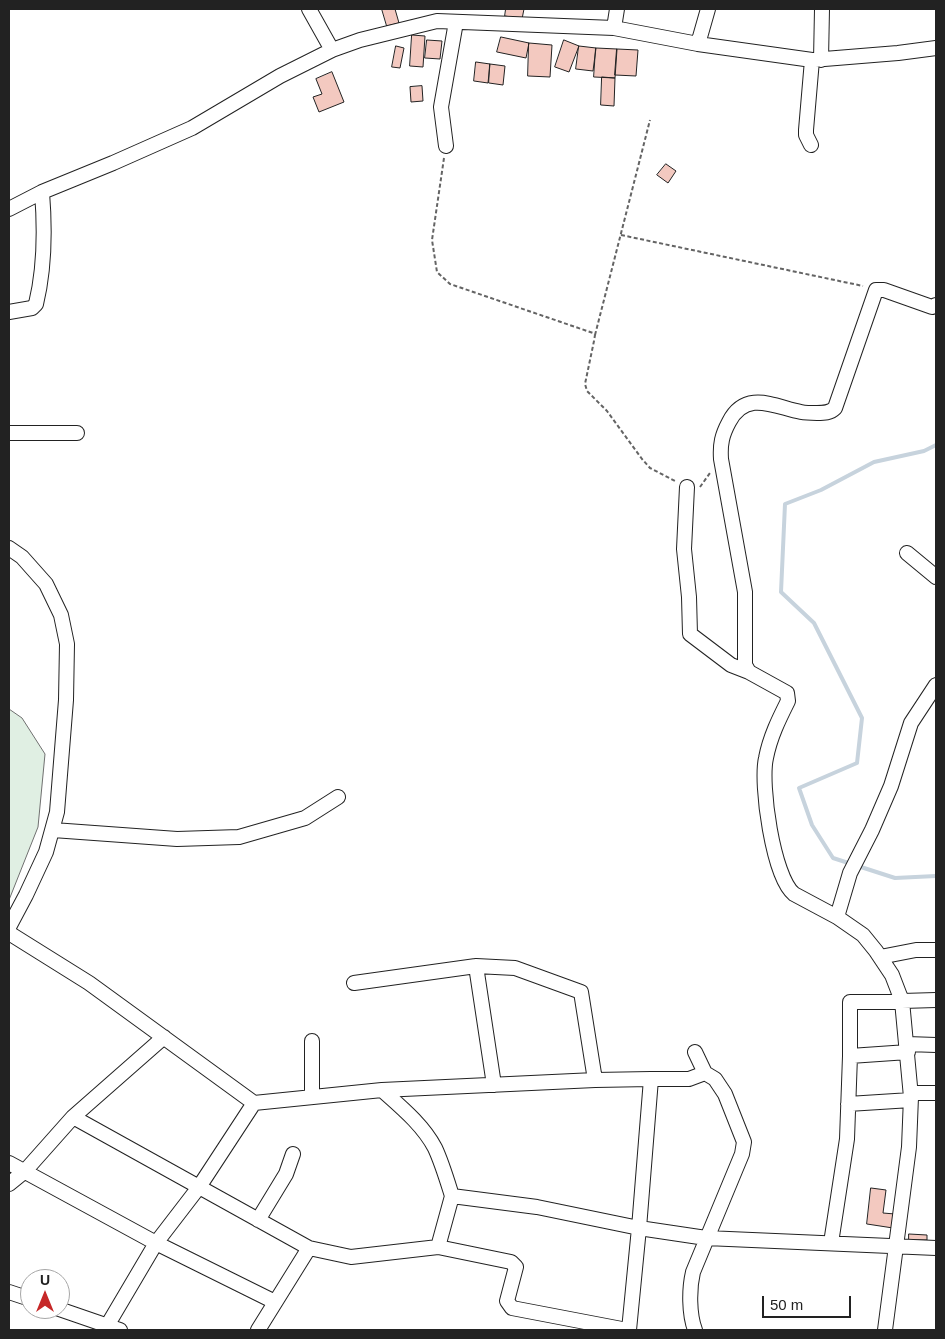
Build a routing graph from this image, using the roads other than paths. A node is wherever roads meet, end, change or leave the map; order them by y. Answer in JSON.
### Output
{"nodes":[{"id":1,"x":309,"y":9,"type":"edge"},
{"id":2,"x":617,"y":9,"type":"edge"},
{"id":3,"x":708,"y":9,"type":"edge"},
{"id":4,"x":822,"y":9,"type":"edge"},
{"id":5,"x":437,"y":15,"type":"edge"},
{"id":6,"x":456,"y":22,"type":"junction"},
{"id":7,"x":614,"y":28,"type":"junction"},
{"id":8,"x":698,"y":44,"type":"junction"},
{"id":9,"x":936,"y":48,"type":"edge"},
{"id":10,"x":332,"y":50,"type":"junction"},
{"id":11,"x":816,"y":60,"type":"junction"},
{"id":12,"x":811,"y":145,"type":"dead end"},
{"id":13,"x":446,"y":146,"type":"road end"},
{"id":14,"x":42,"y":192,"type":"junction"},
{"id":15,"x":9,"y":209,"type":"edge"},
{"id":16,"x":936,"y":305,"type":"edge"},
{"id":17,"x":9,"y":312,"type":"edge"},
{"id":18,"x":9,"y":432,"type":"edge"},
{"id":19,"x":77,"y":432,"type":"dead end"},
{"id":20,"x":688,"y":487,"type":"road end"},
{"id":21,"x":9,"y":548,"type":"edge"},
{"id":22,"x":907,"y":553,"type":"dead end"},
{"id":23,"x":936,"y":577,"type":"edge"},
{"id":24,"x":749,"y":672,"type":"junction"},
{"id":25,"x":936,"y":685,"type":"edge"},
{"id":26,"x":338,"y":797,"type":"dead end"},
{"id":27,"x":53,"y":830,"type":"junction"},
{"id":28,"x":837,"y":917,"type":"junction"},
{"id":29,"x":9,"y":927,"type":"edge"},
{"id":30,"x":9,"y":933,"type":"edge"},
{"id":31,"x":936,"y":950,"type":"edge"},
{"id":32,"x":880,"y":957,"type":"junction"},
{"id":33,"x":476,"y":966,"type":"junction"},
{"id":34,"x":354,"y":983,"type":"dead end"},
{"id":35,"x":936,"y":1000,"type":"edge"},
{"id":36,"x":902,"y":1001,"type":"junction"},
{"id":37,"x":164,"y":1037,"type":"junction"},
{"id":38,"x":312,"y":1041,"type":"dead end"},
{"id":39,"x":936,"y":1045,"type":"edge"},
{"id":40,"x":907,"y":1048,"type":"junction"},
{"id":41,"x":695,"y":1052,"type":"dead end"},
{"id":42,"x":850,"y":1056,"type":"junction"},
{"id":43,"x":705,"y":1073,"type":"junction"},
{"id":44,"x":595,"y":1080,"type":"junction"},
{"id":45,"x":651,"y":1080,"type":"junction"},
{"id":46,"x":494,"y":1085,"type":"junction"},
{"id":47,"x":382,"y":1090,"type":"junction"},
{"id":48,"x":936,"y":1093,"type":"edge"},
{"id":49,"x":312,"y":1096,"type":"junction"},
{"id":50,"x":911,"y":1097,"type":"junction"},
{"id":51,"x":254,"y":1103,"type":"junction"},
{"id":52,"x":848,"y":1104,"type":"junction"},
{"id":53,"x":73,"y":1117,"type":"junction"},
{"id":54,"x":293,"y":1154,"type":"dead end"},
{"id":55,"x":9,"y":1163,"type":"edge"},
{"id":56,"x":25,"y":1171,"type":"junction"},
{"id":57,"x":9,"y":1184,"type":"edge"},
{"id":58,"x":199,"y":1188,"type":"junction"},
{"id":59,"x":452,"y":1196,"type":"junction"},
{"id":60,"x":258,"y":1220,"type":"junction"},
{"id":61,"x":639,"y":1228,"type":"junction"},
{"id":62,"x":706,"y":1238,"type":"junction"},
{"id":63,"x":156,"y":1243,"type":"junction"},
{"id":64,"x":831,"y":1243,"type":"junction"},
{"id":65,"x":896,"y":1246,"type":"junction"},
{"id":66,"x":438,"y":1247,"type":"junction"},
{"id":67,"x":309,"y":1248,"type":"junction"},
{"id":68,"x":936,"y":1248,"type":"edge"},
{"id":69,"x":275,"y":1302,"type":"junction"},
{"id":70,"x":70,"y":1313,"type":"edge"},
{"id":71,"x":114,"y":1328,"type":"edge"},
{"id":72,"x":258,"y":1330,"type":"edge"},
{"id":73,"x":628,"y":1330,"type":"edge"},
{"id":74,"x":695,"y":1330,"type":"edge"},
{"id":75,"x":885,"y":1330,"type":"edge"}],
"edges":[{"from":1,"to":10,"type":"street"},
{"from":2,"to":7,"type":"street"},
{"from":3,"to":8,"type":"street"},
{"from":4,"to":11,"type":"street"},
{"from":5,"to":6,"type":"street"},
{"from":5,"to":10,"type":"street"},
{"from":6,"to":7,"type":"street"},
{"from":6,"to":13,"type":"street"},
{"from":7,"to":8,"type":"street"},
{"from":8,"to":11,"type":"street"},
{"from":9,"to":11,"type":"street"},
{"from":10,"to":14,"type":"street"},
{"from":11,"to":12,"type":"street"},
{"from":14,"to":15,"type":"street"},
{"from":14,"to":17,"type":"street"},
{"from":16,"to":24,"type":"street"},
{"from":18,"to":19,"type":"street"},
{"from":20,"to":24,"type":"street"},
{"from":21,"to":27,"type":"street"},
{"from":22,"to":23,"type":"street"},
{"from":24,"to":28,"type":"street"},
{"from":25,"to":28,"type":"street"},
{"from":26,"to":27,"type":"street"},
{"from":27,"to":29,"type":"street"},
{"from":28,"to":32,"type":"street"},
{"from":30,"to":37,"type":"street"},
{"from":31,"to":32,"type":"street"},
{"from":32,"to":36,"type":"street"},
{"from":33,"to":34,"type":"street"},
{"from":33,"to":44,"type":"street"},
{"from":33,"to":46,"type":"street"},
{"from":35,"to":36,"type":"street"},
{"from":36,"to":40,"type":"street"},
{"from":36,"to":42,"type":"street"},
{"from":37,"to":51,"type":"street"},
{"from":37,"to":53,"type":"street"},
{"from":38,"to":49,"type":"street"},
{"from":39,"to":40,"type":"street"},
{"from":40,"to":42,"type":"street"},
{"from":40,"to":50,"type":"street"},
{"from":41,"to":43,"type":"street"},
{"from":42,"to":52,"type":"street"},
{"from":43,"to":45,"type":"street"},
{"from":43,"to":62,"type":"street"},
{"from":44,"to":45,"type":"street"},
{"from":44,"to":46,"type":"street"},
{"from":45,"to":61,"type":"street"},
{"from":46,"to":47,"type":"street"},
{"from":47,"to":49,"type":"street"},
{"from":47,"to":59,"type":"street"},
{"from":48,"to":50,"type":"street"},
{"from":49,"to":51,"type":"street"},
{"from":50,"to":52,"type":"street"},
{"from":50,"to":65,"type":"street"},
{"from":51,"to":58,"type":"street"},
{"from":52,"to":64,"type":"street"},
{"from":53,"to":56,"type":"street"},
{"from":53,"to":58,"type":"street"},
{"from":54,"to":60,"type":"street"},
{"from":55,"to":56,"type":"street"},
{"from":56,"to":57,"type":"street"},
{"from":56,"to":63,"type":"street"},
{"from":58,"to":60,"type":"street"},
{"from":58,"to":63,"type":"street"},
{"from":59,"to":61,"type":"street"},
{"from":59,"to":66,"type":"street"},
{"from":60,"to":67,"type":"street"},
{"from":61,"to":62,"type":"street"},
{"from":61,"to":73,"type":"street"},
{"from":62,"to":64,"type":"street"},
{"from":62,"to":74,"type":"street"},
{"from":63,"to":69,"type":"street"},
{"from":63,"to":71,"type":"street"},
{"from":64,"to":65,"type":"street"},
{"from":65,"to":68,"type":"street"},
{"from":65,"to":75,"type":"street"},
{"from":66,"to":67,"type":"street"},
{"from":66,"to":73,"type":"street"},
{"from":67,"to":69,"type":"street"},
{"from":69,"to":72,"type":"street"},
{"from":70,"to":71,"type":"street"}]}
